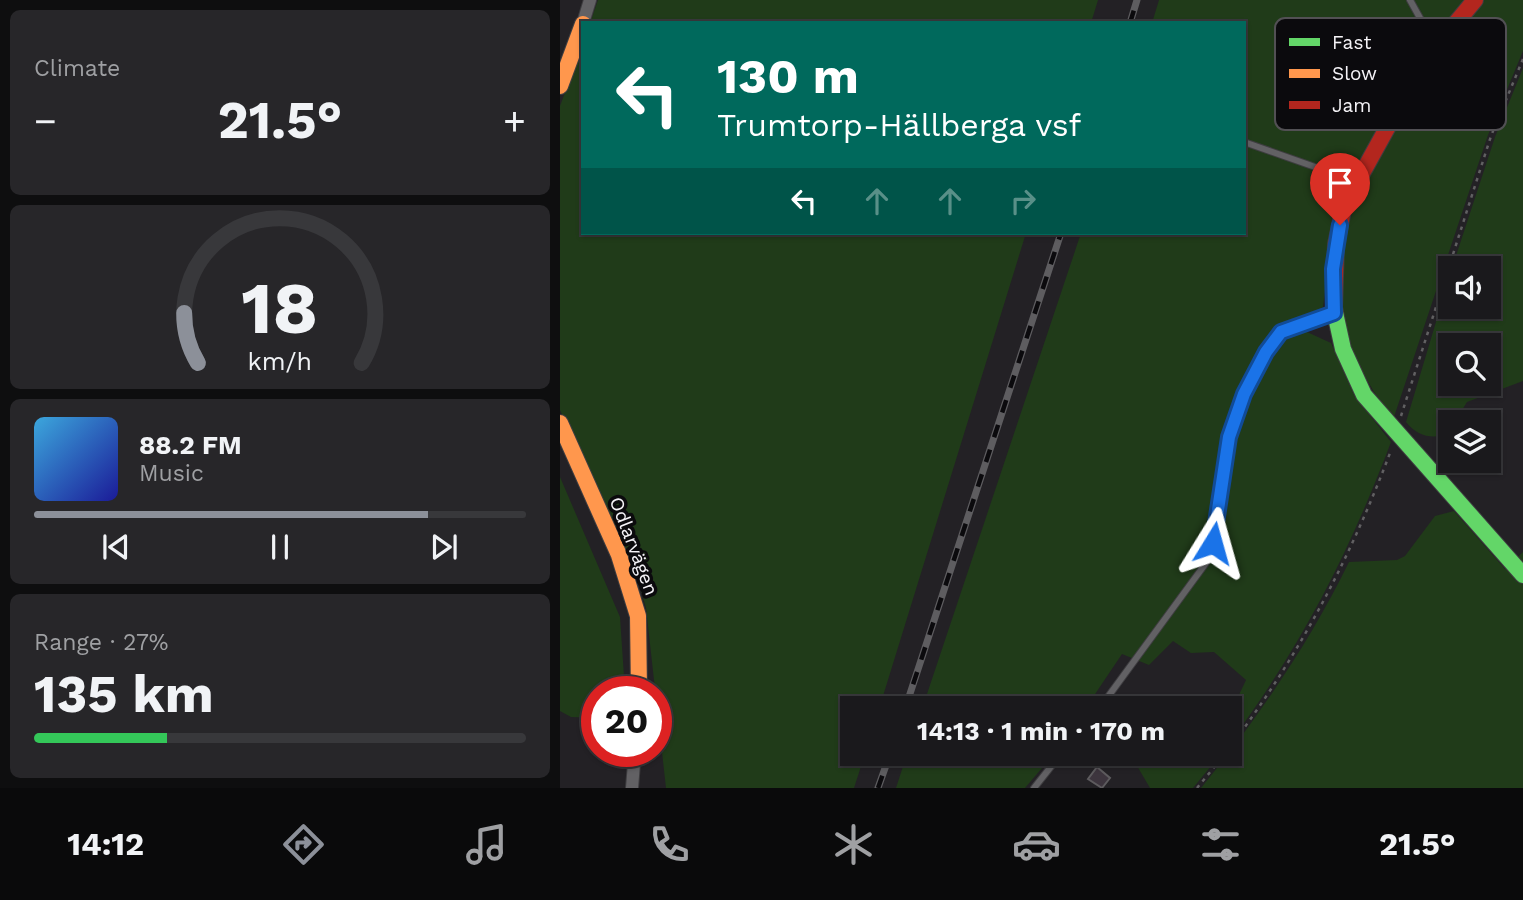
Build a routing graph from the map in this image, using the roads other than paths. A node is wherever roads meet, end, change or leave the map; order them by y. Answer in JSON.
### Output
{"nodes":[{"id":1,"x":590,"y":0,"type":"edge"},
{"id":2,"x":1410,"y":0,"type":"edge"},
{"id":3,"x":1475,"y":0,"type":"edge"},
{"id":4,"x":1420,"y":18,"type":"edge"},
{"id":5,"x":1460,"y":18,"type":"edge"},
{"id":6,"x":584,"y":21,"type":"edge"},
{"id":7,"x":581,"y":28,"type":"edge"},
{"id":8,"x":560,"y":86,"type":"edge"},
{"id":9,"x":1384,"y":130,"type":"edge"},
{"id":10,"x":1246,"y":143,"type":"edge"},
{"id":11,"x":1357,"y":182,"type":"junction"},
{"id":12,"x":1334,"y":313,"type":"junction"},
{"id":13,"x":560,"y":423,"type":"edge"},
{"id":14,"x":1523,"y":575,"type":"edge"},
{"id":15,"x":639,"y":676,"type":"edge"},
{"id":16,"x":1109,"y":696,"type":"edge"},
{"id":17,"x":1051,"y":766,"type":"edge"},
{"id":18,"x":634,"y":767,"type":"edge"},
{"id":19,"x":632,"y":788,"type":"edge"},
{"id":20,"x":1034,"y":788,"type":"edge"}],
"edges":[{"from":1,"to":6,"type":"street"},
{"from":2,"to":4,"type":"lane"},
{"from":3,"to":5,"type":"street"},
{"from":7,"to":8,"type":"street"},
{"from":9,"to":11,"type":"street"},
{"from":10,"to":11,"type":"lane"},
{"from":11,"to":12,"type":"street"},
{"from":12,"to":14,"type":"street"},
{"from":12,"to":16,"type":"lane"},
{"from":13,"to":15,"type":"street","name":"Odlarvägen"},
{"from":17,"to":20,"type":"lane"},
{"from":18,"to":19,"type":"street"}]}
